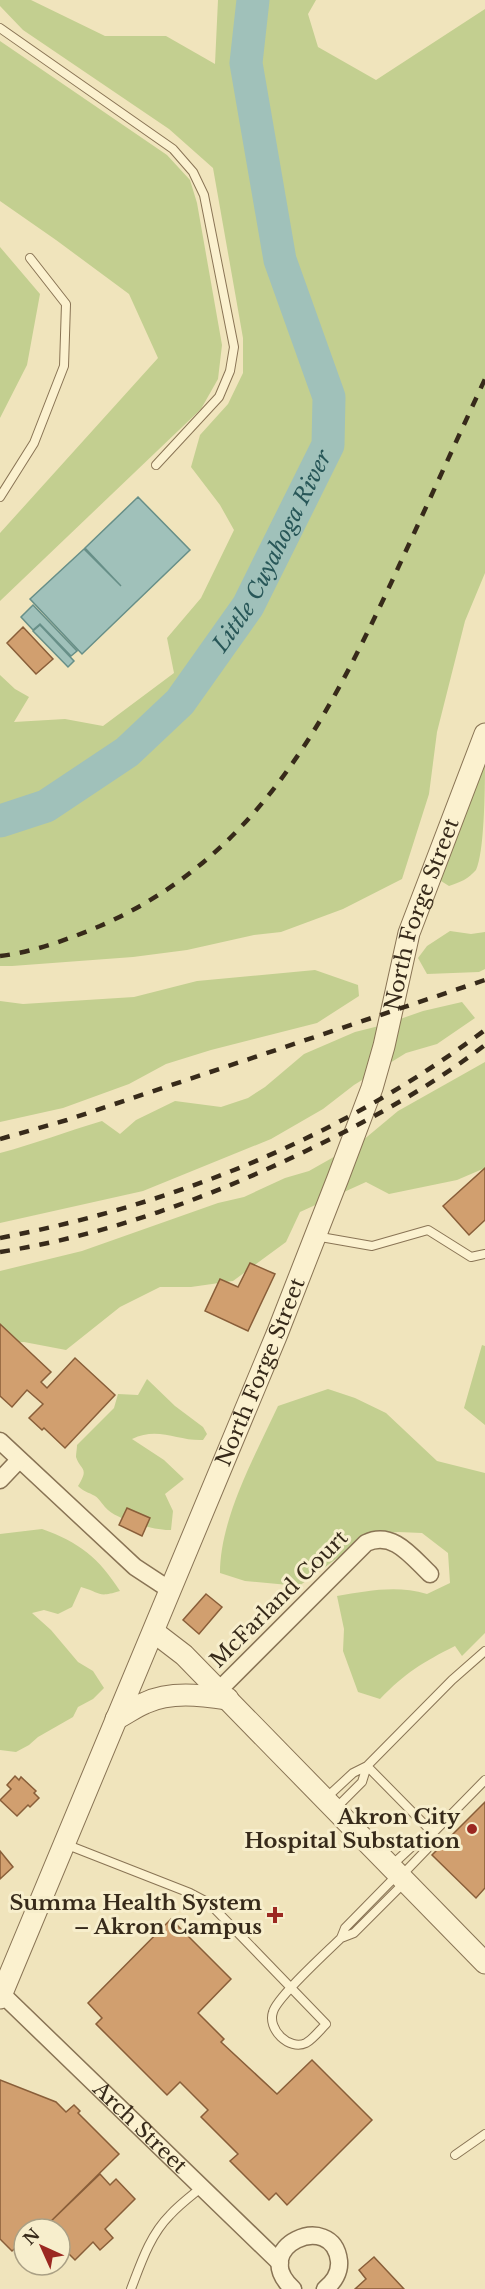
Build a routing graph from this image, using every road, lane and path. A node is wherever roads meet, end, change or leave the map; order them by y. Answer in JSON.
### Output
{"nodes":[{"id":1,"x":0,"y":28,"type":"edge"},
{"id":2,"x":30,"y":258,"type":"dead end"},
{"id":3,"x":156,"y":465,"type":"dead end"},
{"id":4,"x":0,"y":497,"type":"edge"},
{"id":5,"x":485,"y":734,"type":"edge"},
{"id":6,"x":315,"y":1236,"type":"junction"},
{"id":7,"x":485,"y":1254,"type":"edge"},
{"id":8,"x":0,"y":1441,"type":"edge"},
{"id":9,"x":19,"y":1460,"type":"junction"},
{"id":10,"x":0,"y":1480,"type":"edge"},
{"id":11,"x":430,"y":1574,"type":"dead end"},
{"id":12,"x":170,"y":1590,"type":"junction"},
{"id":13,"x":154,"y":1632,"type":"junction"},
{"id":14,"x":485,"y":1651,"type":"edge"},
{"id":15,"x":223,"y":1695,"type":"junction"},
{"id":16,"x":116,"y":1719,"type":"junction"},
{"id":17,"x":367,"y":1766,"type":"junction"},
{"id":18,"x":485,"y":1780,"type":"edge"},
{"id":19,"x":330,"y":1804,"type":"junction"},
{"id":20,"x":433,"y":1833,"type":"junction"},
{"id":21,"x":65,"y":1844,"type":"junction"},
{"id":22,"x":399,"y":1874,"type":"junction"},
{"id":23,"x":485,"y":1963,"type":"edge"},
{"id":24,"x":291,"y":1989,"type":"junction"},
{"id":25,"x":1,"y":1994,"type":"edge"},
{"id":26,"x":485,"y":2134,"type":"edge"},
{"id":27,"x":456,"y":2155,"type":"dead end"},
{"id":28,"x":202,"y":2187,"type":"junction"},
{"id":29,"x":280,"y":2263,"type":"junction"},
{"id":30,"x":131,"y":2289,"type":"edge"},
{"id":31,"x":293,"y":2289,"type":"edge"},
{"id":32,"x":325,"y":2289,"type":"edge"}],
"edges":[{"from":1,"to":3,"type":"lane"},
{"from":2,"to":4,"type":"lane"},
{"from":5,"to":6,"type":"street","name":"North Forge Street"},
{"from":6,"to":7,"type":"lane"},
{"from":6,"to":12,"type":"street","name":"North Forge Street"},
{"from":8,"to":9,"type":"street"},
{"from":9,"to":10,"type":"street"},
{"from":9,"to":12,"type":"street"},
{"from":11,"to":15,"type":"street","name":"McFarland Court"},
{"from":12,"to":13,"type":"street","name":"North Forge Street"},
{"from":13,"to":15,"type":"street"},
{"from":13,"to":16,"type":"street","name":"North Forge Street"},
{"from":14,"to":17,"type":"lane"},
{"from":15,"to":16,"type":"street"},
{"from":15,"to":19,"type":"street"},
{"from":16,"to":21,"type":"street","name":"North Forge Street"},
{"from":17,"to":19,"type":"lane"},
{"from":17,"to":19,"type":"lane"},
{"from":17,"to":20,"type":"lane"},
{"from":18,"to":20,"type":"lane"},
{"from":19,"to":22,"type":"street"},
{"from":20,"to":22,"type":"lane"},
{"from":20,"to":22,"type":"lane"},
{"from":21,"to":24,"type":"lane"},
{"from":21,"to":25,"type":"street","name":"North Forge Street"},
{"from":22,"to":23,"type":"street"},
{"from":22,"to":24,"type":"lane"},
{"from":24,"to":24,"type":"lane"},
{"from":25,"to":28,"type":"street","name":"Arch Street"},
{"from":26,"to":27,"type":"lane"},
{"from":28,"to":29,"type":"street","name":"Arch Street"},
{"from":28,"to":30,"type":"lane"},
{"from":29,"to":31,"type":"street","name":"Arch Street"},
{"from":29,"to":32,"type":"street"}]}
